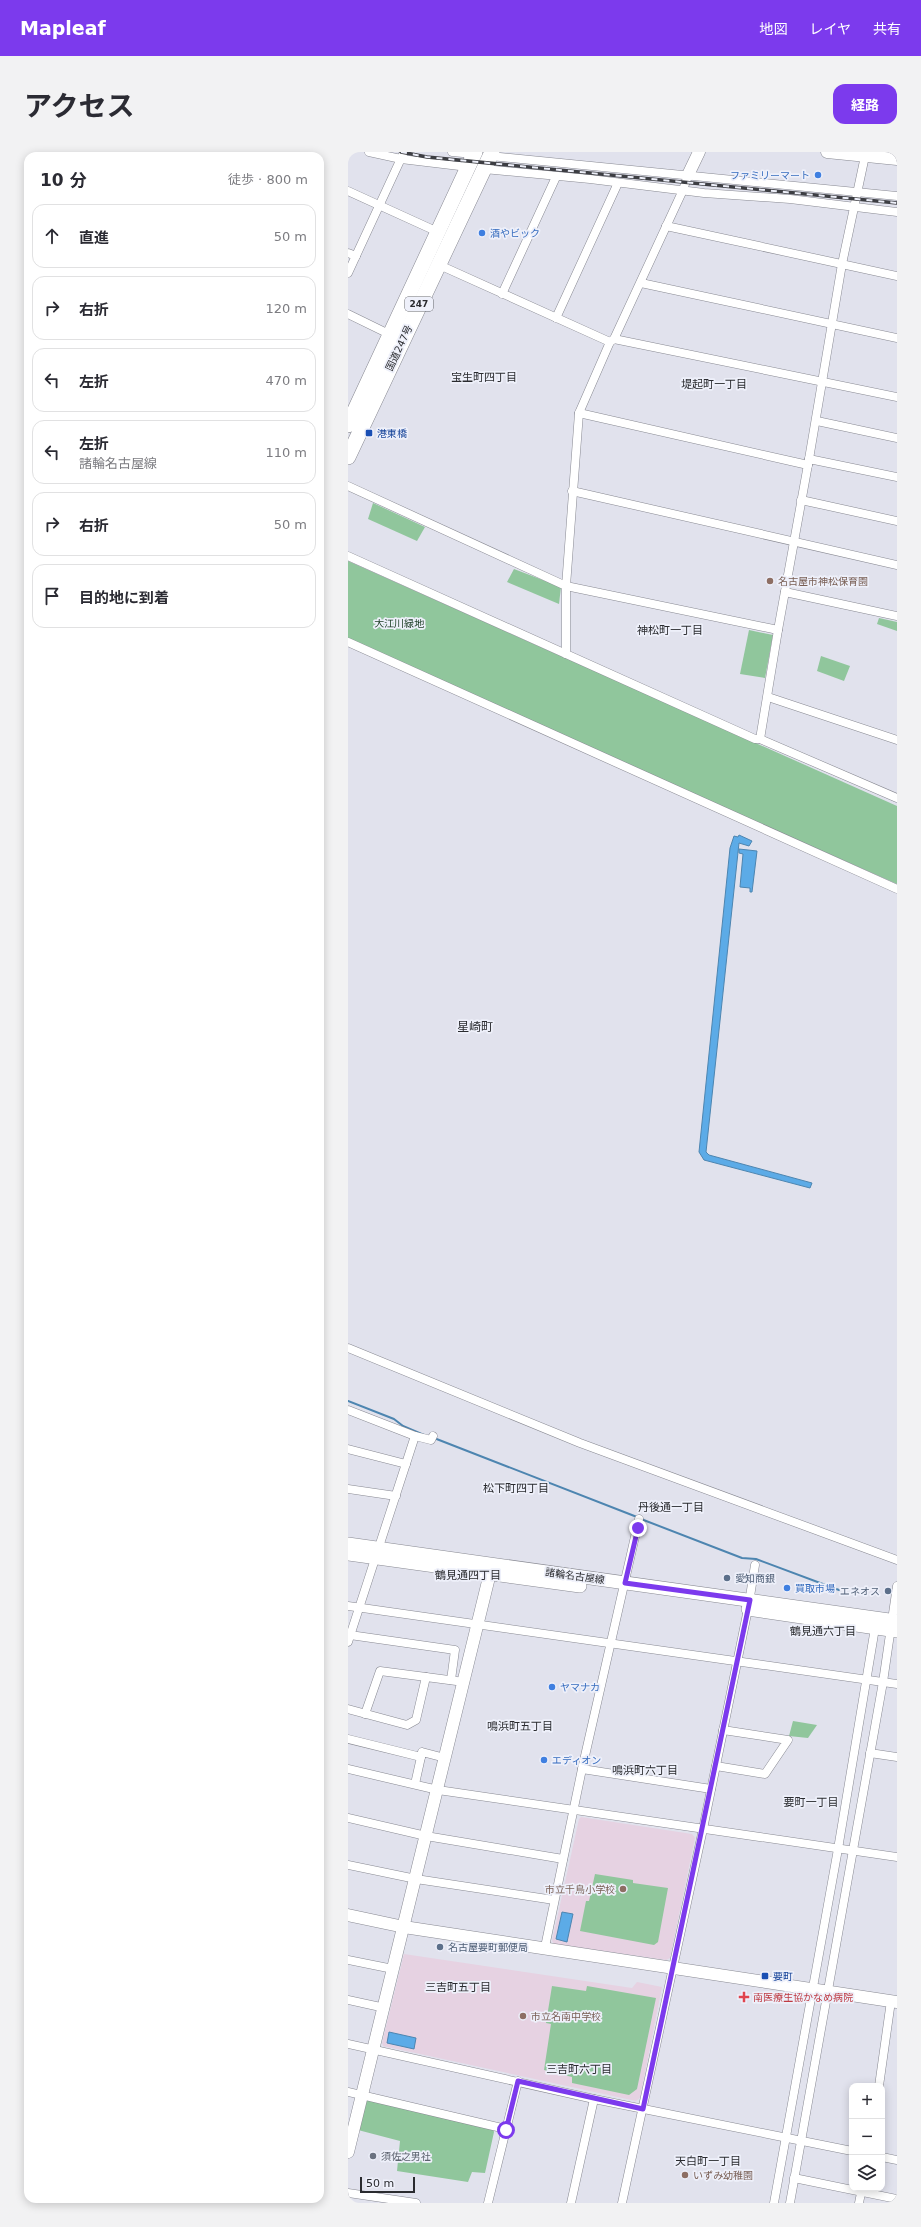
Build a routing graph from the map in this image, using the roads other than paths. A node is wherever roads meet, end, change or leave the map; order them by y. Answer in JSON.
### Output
{"nodes":[{"id":1,"x":369,"y":152,"type":"edge"},
{"id":2,"x":452,"y":152,"type":"edge"},
{"id":3,"x":699,"y":152,"type":"edge"},
{"id":4,"x":827,"y":152,"type":"edge"},
{"id":5,"x":403,"y":156,"type":"edge"},
{"id":6,"x":865,"y":156,"type":"junction"},
{"id":7,"x":472,"y":158,"type":"edge"},
{"id":8,"x":489,"y":159,"type":"edge"},
{"id":9,"x":897,"y":159,"type":"edge"},
{"id":10,"x":688,"y":175,"type":"junction"},
{"id":11,"x":556,"y":177,"type":"junction"},
{"id":12,"x":618,"y":183,"type":"junction"},
{"id":13,"x":683,"y":190,"type":"junction"},
{"id":14,"x":348,"y":191,"type":"edge"},
{"id":15,"x":857,"y":192,"type":"junction"},
{"id":16,"x":897,"y":196,"type":"edge"},
{"id":17,"x":379,"y":206,"type":"junction"},
{"id":18,"x":855,"y":207,"type":"junction"},
{"id":19,"x":897,"y":212,"type":"edge"},
{"id":20,"x":666,"y":226,"type":"junction"},
{"id":21,"x":438,"y":232,"type":"junction"},
{"id":22,"x":352,"y":254,"type":"edge"},
{"id":23,"x":438,"y":264,"type":"junction"},
{"id":24,"x":842,"y":264,"type":"junction"},
{"id":25,"x":348,"y":273,"type":"edge"},
{"id":26,"x":897,"y":276,"type":"edge"},
{"id":27,"x":641,"y":283,"type":"junction"},
{"id":28,"x":502,"y":294,"type":"junction"},
{"id":29,"x":348,"y":314,"type":"edge"},
{"id":30,"x":556,"y":318,"type":"junction"},
{"id":31,"x":832,"y":324,"type":"junction"},
{"id":32,"x":396,"y":337,"type":"junction"},
{"id":33,"x":897,"y":338,"type":"edge"},
{"id":34,"x":612,"y":340,"type":"junction"},
{"id":35,"x":823,"y":381,"type":"junction"},
{"id":36,"x":897,"y":397,"type":"edge"},
{"id":37,"x":579,"y":413,"type":"junction"},
{"id":38,"x":817,"y":421,"type":"junction"},
{"id":39,"x":348,"y":425,"type":"edge"},
{"id":40,"x":897,"y":438,"type":"edge"},
{"id":41,"x":348,"y":457,"type":"edge"},
{"id":42,"x":809,"y":462,"type":"junction"},
{"id":43,"x":897,"y":477,"type":"edge"},
{"id":44,"x":348,"y":486,"type":"edge"},
{"id":45,"x":572,"y":491,"type":"junction"},
{"id":46,"x":802,"y":500,"type":"junction"},
{"id":47,"x":897,"y":520,"type":"edge"},
{"id":48,"x":794,"y":541,"type":"junction"},
{"id":49,"x":348,"y":556,"type":"edge"},
{"id":50,"x":897,"y":565,"type":"edge"},
{"id":51,"x":566,"y":586,"type":"junction"},
{"id":52,"x":785,"y":592,"type":"junction"},
{"id":53,"x":897,"y":616,"type":"edge"},
{"id":54,"x":778,"y":630,"type":"junction"},
{"id":55,"x":348,"y":642,"type":"edge"},
{"id":56,"x":566,"y":654,"type":"junction"},
{"id":57,"x":768,"y":697,"type":"junction"},
{"id":58,"x":760,"y":739,"type":"junction"},
{"id":59,"x":897,"y":740,"type":"edge"},
{"id":60,"x":897,"y":798,"type":"edge"},
{"id":61,"x":897,"y":889,"type":"edge"},
{"id":62,"x":348,"y":1348,"type":"edge"},
{"id":63,"x":348,"y":1410,"type":"edge"},
{"id":64,"x":415,"y":1436,"type":"junction"},
{"id":65,"x":432,"y":1437,"type":"dead end"},
{"id":66,"x":348,"y":1449,"type":"edge"},
{"id":67,"x":406,"y":1464,"type":"junction"},
{"id":68,"x":348,"y":1490,"type":"edge"},
{"id":69,"x":396,"y":1496,"type":"junction"},
{"id":70,"x":638,"y":1519,"type":"dead end"},
{"id":71,"x":348,"y":1544,"type":"edge"},
{"id":72,"x":377,"y":1553,"type":"junction"},
{"id":73,"x":348,"y":1554,"type":"edge"},
{"id":74,"x":897,"y":1560,"type":"edge"},
{"id":75,"x":755,"y":1566,"type":"dead end"},
{"id":76,"x":491,"y":1569,"type":"junction"},
{"id":77,"x":897,"y":1586,"type":"edge"},
{"id":78,"x":624,"y":1587,"type":"junction"},
{"id":79,"x":749,"y":1605,"type":"junction"},
{"id":80,"x":348,"y":1606,"type":"edge"},
{"id":81,"x":359,"y":1608,"type":"junction"},
{"id":82,"x":478,"y":1625,"type":"junction"},
{"id":83,"x":894,"y":1626,"type":"edge"},
{"id":84,"x":875,"y":1628,"type":"junction"},
{"id":85,"x":349,"y":1638,"type":"edge"},
{"id":86,"x":611,"y":1644,"type":"junction"},
{"id":87,"x":736,"y":1662,"type":"junction"},
{"id":88,"x":426,"y":1677,"type":"junction"},
{"id":89,"x":451,"y":1680,"type":"junction"},
{"id":90,"x":867,"y":1680,"type":"junction"},
{"id":91,"x":464,"y":1682,"type":"junction"},
{"id":92,"x":883,"y":1682,"type":"junction"},
{"id":93,"x":897,"y":1684,"type":"edge"},
{"id":94,"x":348,"y":1709,"type":"edge"},
{"id":95,"x":365,"y":1714,"type":"junction"},
{"id":96,"x":723,"y":1730,"type":"junction"},
{"id":97,"x":348,"y":1739,"type":"edge"},
{"id":98,"x":870,"y":1753,"type":"junction"},
{"id":99,"x":421,"y":1757,"type":"junction"},
{"id":100,"x":897,"y":1757,"type":"edge"},
{"id":101,"x":446,"y":1758,"type":"junction"},
{"id":102,"x":716,"y":1766,"type":"junction"},
{"id":103,"x":582,"y":1769,"type":"junction"},
{"id":104,"x":348,"y":1770,"type":"edge"},
{"id":105,"x":415,"y":1784,"type":"junction"},
{"id":106,"x":711,"y":1789,"type":"junction"},
{"id":107,"x":438,"y":1790,"type":"junction"},
{"id":108,"x":574,"y":1810,"type":"junction"},
{"id":109,"x":348,"y":1818,"type":"edge"},
{"id":110,"x":703,"y":1829,"type":"junction"},
{"id":111,"x":426,"y":1836,"type":"junction"},
{"id":112,"x":838,"y":1850,"type":"junction"},
{"id":113,"x":852,"y":1851,"type":"junction"},
{"id":114,"x":897,"y":1857,"type":"edge"},
{"id":115,"x":563,"y":1859,"type":"junction"},
{"id":116,"x":348,"y":1865,"type":"edge"},
{"id":117,"x":416,"y":1879,"type":"junction"},
{"id":118,"x":554,"y":1900,"type":"junction"},
{"id":119,"x":348,"y":1915,"type":"edge"},
{"id":120,"x":404,"y":1927,"type":"junction"},
{"id":121,"x":545,"y":1947,"type":"junction"},
{"id":122,"x":348,"y":1960,"type":"edge"},
{"id":123,"x":672,"y":1968,"type":"junction"},
{"id":124,"x":393,"y":1969,"type":"junction"},
{"id":125,"x":813,"y":1988,"type":"junction"},
{"id":126,"x":828,"y":1991,"type":"junction"},
{"id":127,"x":348,"y":2000,"type":"edge"},
{"id":128,"x":894,"y":2001,"type":"edge"},
{"id":129,"x":385,"y":2008,"type":"junction"},
{"id":130,"x":348,"y":2044,"type":"edge"},
{"id":131,"x":374,"y":2050,"type":"junction"},
{"id":132,"x":518,"y":2081,"type":"junction"},
{"id":133,"x":879,"y":2083,"type":"edge"},
{"id":134,"x":348,"y":2092,"type":"edge"},
{"id":135,"x":362,"y":2095,"type":"junction"},
{"id":136,"x":594,"y":2099,"type":"junction"},
{"id":137,"x":643,"y":2109,"type":"junction"},
{"id":138,"x":506,"y":2130,"type":"junction"},
{"id":139,"x":785,"y":2136,"type":"junction"},
{"id":140,"x":801,"y":2139,"type":"junction"},
{"id":141,"x":349,"y":2144,"type":"edge"},
{"id":142,"x":849,"y":2150,"type":"edge"},
{"id":143,"x":885,"y":2158,"type":"edge"},
{"id":144,"x":897,"y":2160,"type":"edge"},
{"id":145,"x":794,"y":2178,"type":"junction"},
{"id":146,"x":849,"y":2188,"type":"edge"},
{"id":147,"x":862,"y":2191,"type":"edge"},
{"id":148,"x":866,"y":2191,"type":"edge"},
{"id":149,"x":348,"y":2193,"type":"edge"},
{"id":150,"x":897,"y":2199,"type":"edge"},
{"id":151,"x":416,"y":2203,"type":"edge"},
{"id":152,"x":488,"y":2203,"type":"edge"},
{"id":153,"x":571,"y":2203,"type":"edge"},
{"id":154,"x":622,"y":2203,"type":"edge"},
{"id":155,"x":774,"y":2203,"type":"edge"},
{"id":156,"x":790,"y":2203,"type":"edge"},
{"id":157,"x":859,"y":2203,"type":"edge"}],
"edges":[{"from":1,"to":5,"type":"street"},
{"from":2,"to":7,"type":"street"},
{"from":3,"to":10,"type":"street"},
{"from":4,"to":6,"type":"street"},
{"from":5,"to":7,"type":"street"},
{"from":5,"to":17,"type":"street"},
{"from":6,"to":9,"type":"street"},
{"from":6,"to":15,"type":"street"},
{"from":7,"to":21,"type":"highway","name":"国道247号","number":"247"},
{"from":8,"to":10,"type":"street"},
{"from":8,"to":11,"type":"street"},
{"from":8,"to":23,"type":"highway","name":"国道247号","number":"247"},
{"from":10,"to":13,"type":"street"},
{"from":10,"to":15,"type":"street"},
{"from":11,"to":12,"type":"street"},
{"from":11,"to":28,"type":"street"},
{"from":12,"to":13,"type":"street"},
{"from":12,"to":30,"type":"street"},
{"from":13,"to":18,"type":"street"},
{"from":13,"to":20,"type":"street"},
{"from":14,"to":17,"type":"street"},
{"from":15,"to":16,"type":"street"},
{"from":15,"to":18,"type":"street"},
{"from":17,"to":21,"type":"street"},
{"from":17,"to":22,"type":"street"},
{"from":18,"to":19,"type":"street"},
{"from":18,"to":24,"type":"street"},
{"from":20,"to":24,"type":"street"},
{"from":20,"to":27,"type":"street"},
{"from":21,"to":32,"type":"highway","name":"国道247号","number":"247"},
{"from":22,"to":25,"type":"street"},
{"from":23,"to":28,"type":"street"},
{"from":23,"to":32,"type":"highway","name":"国道247号","number":"247"},
{"from":24,"to":26,"type":"street"},
{"from":24,"to":31,"type":"street"},
{"from":27,"to":31,"type":"street"},
{"from":27,"to":34,"type":"street"},
{"from":28,"to":30,"type":"street"},
{"from":29,"to":32,"type":"street"},
{"from":30,"to":34,"type":"street"},
{"from":31,"to":33,"type":"street"},
{"from":31,"to":35,"type":"street"},
{"from":32,"to":39,"type":"highway","name":"国道247号","number":"247"},
{"from":32,"to":41,"type":"highway","name":"国道247号","number":"247"},
{"from":34,"to":35,"type":"street"},
{"from":34,"to":37,"type":"street"},
{"from":35,"to":36,"type":"street"},
{"from":35,"to":38,"type":"street"},
{"from":37,"to":42,"type":"street"},
{"from":37,"to":45,"type":"street"},
{"from":38,"to":40,"type":"street"},
{"from":38,"to":42,"type":"street"},
{"from":42,"to":43,"type":"street"},
{"from":42,"to":46,"type":"street"},
{"from":44,"to":51,"type":"street"},
{"from":45,"to":48,"type":"street"},
{"from":45,"to":51,"type":"street"},
{"from":46,"to":47,"type":"street"},
{"from":46,"to":48,"type":"street"},
{"from":48,"to":50,"type":"street"},
{"from":48,"to":52,"type":"street"},
{"from":49,"to":56,"type":"street"},
{"from":51,"to":54,"type":"street"},
{"from":51,"to":56,"type":"street"},
{"from":52,"to":53,"type":"street"},
{"from":52,"to":54,"type":"street"},
{"from":54,"to":57,"type":"street"},
{"from":55,"to":61,"type":"street"},
{"from":56,"to":58,"type":"street"},
{"from":57,"to":58,"type":"street"},
{"from":57,"to":59,"type":"street"},
{"from":58,"to":60,"type":"street"},
{"from":62,"to":74,"type":"street"},
{"from":63,"to":64,"type":"street"},
{"from":64,"to":65,"type":"street"},
{"from":64,"to":67,"type":"street"},
{"from":66,"to":67,"type":"street"},
{"from":67,"to":69,"type":"street"},
{"from":68,"to":69,"type":"street"},
{"from":69,"to":72,"type":"street"},
{"from":70,"to":78,"type":"street"},
{"from":71,"to":72,"type":"main road","name":"諸輪名古屋線"},
{"from":72,"to":73,"type":"main road","name":"諸輪名古屋線"},
{"from":72,"to":76,"type":"main road","name":"諸輪名古屋線"},
{"from":72,"to":81,"type":"street"},
{"from":75,"to":79,"type":"street"},
{"from":76,"to":78,"type":"main road","name":"諸輪名古屋線"},
{"from":76,"to":82,"type":"street"},
{"from":77,"to":83,"type":"street"},
{"from":78,"to":79,"type":"main road","name":"諸輪名古屋線"},
{"from":78,"to":86,"type":"street"},
{"from":79,"to":83,"type":"main road","name":"諸輪名古屋線"},
{"from":79,"to":84,"type":"main road","name":"諸輪名古屋線"},
{"from":79,"to":87,"type":"street"},
{"from":80,"to":81,"type":"street"},
{"from":81,"to":82,"type":"street"},
{"from":81,"to":85,"type":"street"},
{"from":82,"to":86,"type":"street"},
{"from":82,"to":91,"type":"street"},
{"from":83,"to":84,"type":"main road","name":"諸輪名古屋線"},
{"from":83,"to":92,"type":"street"},
{"from":84,"to":90,"type":"street"},
{"from":85,"to":89,"type":"street"},
{"from":86,"to":87,"type":"street"},
{"from":86,"to":103,"type":"street"},
{"from":87,"to":90,"type":"street"},
{"from":87,"to":96,"type":"street"},
{"from":88,"to":89,"type":"street"},
{"from":88,"to":95,"type":"street"},
{"from":88,"to":95,"type":"street"},
{"from":89,"to":91,"type":"street"},
{"from":90,"to":92,"type":"street"},
{"from":90,"to":112,"type":"street"},
{"from":91,"to":101,"type":"street"},
{"from":92,"to":93,"type":"street"},
{"from":92,"to":98,"type":"street"},
{"from":94,"to":95,"type":"street"},
{"from":96,"to":102,"type":"street"},
{"from":96,"to":102,"type":"street"},
{"from":97,"to":99,"type":"street"},
{"from":98,"to":100,"type":"street"},
{"from":98,"to":113,"type":"street"},
{"from":99,"to":101,"type":"street"},
{"from":99,"to":105,"type":"street"},
{"from":101,"to":107,"type":"street"},
{"from":102,"to":106,"type":"street"},
{"from":103,"to":106,"type":"street"},
{"from":103,"to":108,"type":"street"},
{"from":104,"to":105,"type":"street"},
{"from":105,"to":107,"type":"street"},
{"from":106,"to":110,"type":"street"},
{"from":107,"to":108,"type":"street"},
{"from":107,"to":111,"type":"street"},
{"from":108,"to":110,"type":"street"},
{"from":108,"to":115,"type":"street"},
{"from":109,"to":111,"type":"street"},
{"from":110,"to":112,"type":"street"},
{"from":110,"to":123,"type":"street"},
{"from":111,"to":115,"type":"street"},
{"from":111,"to":117,"type":"street"},
{"from":112,"to":113,"type":"street"},
{"from":112,"to":125,"type":"street"},
{"from":113,"to":114,"type":"street"},
{"from":113,"to":126,"type":"street"},
{"from":115,"to":118,"type":"street"},
{"from":116,"to":117,"type":"street"},
{"from":117,"to":118,"type":"street"},
{"from":117,"to":120,"type":"street"},
{"from":118,"to":121,"type":"street"},
{"from":119,"to":120,"type":"street"},
{"from":120,"to":121,"type":"street"},
{"from":120,"to":124,"type":"street"},
{"from":121,"to":123,"type":"street"},
{"from":122,"to":124,"type":"street"},
{"from":123,"to":125,"type":"street"},
{"from":123,"to":137,"type":"street"},
{"from":124,"to":129,"type":"street"},
{"from":125,"to":126,"type":"street"},
{"from":125,"to":139,"type":"street"},
{"from":126,"to":128,"type":"street"},
{"from":126,"to":140,"type":"street"},
{"from":127,"to":129,"type":"street"},
{"from":128,"to":133,"type":"street"},
{"from":129,"to":131,"type":"street"},
{"from":130,"to":131,"type":"street"},
{"from":131,"to":132,"type":"street"},
{"from":131,"to":135,"type":"street"},
{"from":132,"to":136,"type":"street"},
{"from":132,"to":138,"type":"street"},
{"from":134,"to":135,"type":"street"},
{"from":135,"to":138,"type":"street"},
{"from":135,"to":141,"type":"street"},
{"from":136,"to":137,"type":"street"},
{"from":136,"to":153,"type":"street"},
{"from":137,"to":139,"type":"street"},
{"from":137,"to":154,"type":"street"},
{"from":138,"to":152,"type":"street"},
{"from":139,"to":140,"type":"street"},
{"from":139,"to":155,"type":"street"},
{"from":140,"to":142,"type":"street"},
{"from":140,"to":145,"type":"street"},
{"from":143,"to":144,"type":"street"},
{"from":145,"to":146,"type":"street"},
{"from":145,"to":156,"type":"street"},
{"from":147,"to":157,"type":"street"},
{"from":148,"to":150,"type":"street"},
{"from":149,"to":151,"type":"street"}]}
